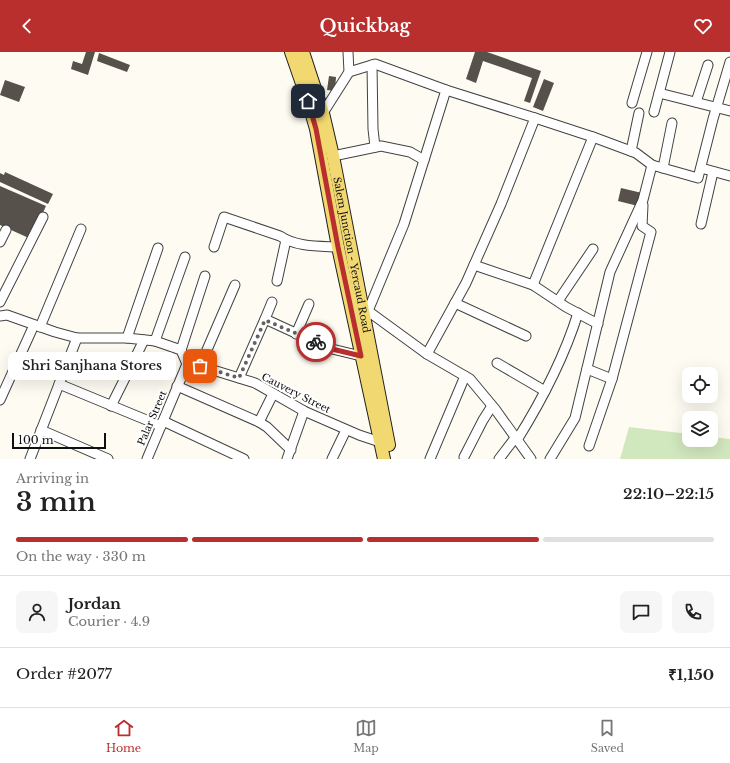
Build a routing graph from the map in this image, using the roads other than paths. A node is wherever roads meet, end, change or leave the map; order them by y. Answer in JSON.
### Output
{"nodes":[{"id":1,"x":291,"y":52,"type":"edge"},
{"id":2,"x":303,"y":52,"type":"edge"},
{"id":3,"x":348,"y":52,"type":"edge"},
{"id":4,"x":647,"y":52,"type":"edge"},
{"id":5,"x":670,"y":52,"type":"edge"},
{"id":6,"x":730,"y":62,"type":"edge"},
{"id":7,"x":372,"y":65,"type":"junction"},
{"id":8,"x":708,"y":65,"type":"dead end"},
{"id":9,"x":349,"y":72,"type":"junction"},
{"id":10,"x":446,"y":90,"type":"junction"},
{"id":11,"x":659,"y":93,"type":"junction"},
{"id":12,"x":696,"y":102,"type":"junction"},
{"id":13,"x":632,"y":103,"type":"dead end"},
{"id":14,"x":716,"y":107,"type":"junction"},
{"id":15,"x":730,"y":111,"type":"edge"},
{"id":16,"x":654,"y":112,"type":"dead end"},
{"id":17,"x":638,"y":113,"type":"dead end"},
{"id":18,"x":317,"y":114,"type":"junction"},
{"id":19,"x":535,"y":118,"type":"junction"},
{"id":20,"x":672,"y":124,"type":"dead end"},
{"id":21,"x":593,"y":137,"type":"junction"},
{"id":22,"x":375,"y":147,"type":"junction"},
{"id":23,"x":631,"y":151,"type":"junction"},
{"id":24,"x":333,"y":156,"type":"junction"},
{"id":25,"x":424,"y":160,"type":"junction"},
{"id":26,"x":652,"y":165,"type":"junction"},
{"id":27,"x":663,"y":168,"type":"junction"},
{"id":28,"x":701,"y":168,"type":"junction"},
{"id":29,"x":713,"y":172,"type":"junction"},
{"id":30,"x":730,"y":176,"type":"edge"},
{"id":31,"x":643,"y":200,"type":"junction"},
{"id":32,"x":43,"y":217,"type":"dead end"},
{"id":33,"x":701,"y":224,"type":"dead end"},
{"id":34,"x":81,"y":229,"type":"dead end"},
{"id":35,"x":6,"y":230,"type":"dead end"},
{"id":36,"x":286,"y":240,"type":"junction"},
{"id":37,"x":0,"y":242,"type":"edge"},
{"id":38,"x":214,"y":247,"type":"dead end"},
{"id":39,"x":338,"y":247,"type":"junction"},
{"id":40,"x":158,"y":248,"type":"dead end"},
{"id":41,"x":593,"y":249,"type":"dead end"},
{"id":42,"x":185,"y":257,"type":"dead end"},
{"id":43,"x":474,"y":265,"type":"junction"},
{"id":44,"x":205,"y":276,"type":"dead end"},
{"id":45,"x":277,"y":281,"type":"dead end"},
{"id":46,"x":235,"y":285,"type":"dead end"},
{"id":47,"x":533,"y":285,"type":"junction"},
{"id":48,"x":558,"y":301,"type":"junction"},
{"id":49,"x":0,"y":302,"type":"edge"},
{"id":50,"x":272,"y":302,"type":"dead end"},
{"id":51,"x":455,"y":303,"type":"junction"},
{"id":52,"x":309,"y":304,"type":"dead end"},
{"id":53,"x":578,"y":313,"type":"junction"},
{"id":54,"x":0,"y":316,"type":"edge"},
{"id":55,"x":265,"y":320,"type":"junction"},
{"id":56,"x":363,"y":320,"type":"junction"},
{"id":57,"x":598,"y":324,"type":"junction"},
{"id":58,"x":37,"y":326,"type":"junction"},
{"id":59,"x":296,"y":334,"type":"junction"},
{"id":60,"x":526,"y":336,"type":"dead end"},
{"id":61,"x":77,"y":338,"type":"junction"},
{"id":62,"x":127,"y":338,"type":"junction"},
{"id":63,"x":144,"y":340,"type":"junction"},
{"id":64,"x":155,"y":341,"type":"junction"},
{"id":65,"x":181,"y":350,"type":"junction"},
{"id":66,"x":427,"y":354,"type":"junction"},
{"id":67,"x":361,"y":356,"type":"junction"},
{"id":68,"x":497,"y":363,"type":"dead end"},
{"id":69,"x":187,"y":364,"type":"junction"},
{"id":70,"x":200,"y":366,"type":"junction"},
{"id":71,"x":587,"y":369,"type":"junction"},
{"id":72,"x":465,"y":376,"type":"junction"},
{"id":73,"x":239,"y":378,"type":"junction"},
{"id":74,"x":612,"y":379,"type":"junction"},
{"id":75,"x":59,"y":384,"type":"junction"},
{"id":76,"x":177,"y":386,"type":"junction"},
{"id":77,"x":545,"y":391,"type":"junction"},
{"id":78,"x":273,"y":394,"type":"junction"},
{"id":79,"x":0,"y":400,"type":"edge"},
{"id":80,"x":111,"y":406,"type":"junction"},
{"id":81,"x":492,"y":406,"type":"junction"},
{"id":82,"x":304,"y":411,"type":"junction"},
{"id":83,"x":259,"y":422,"type":"junction"},
{"id":84,"x":162,"y":424,"type":"junction"},
{"id":85,"x":41,"y":430,"type":"junction"},
{"id":86,"x":346,"y":430,"type":"junction"},
{"id":87,"x":516,"y":439,"type":"junction"},
{"id":88,"x":380,"y":442,"type":"junction"},
{"id":89,"x":589,"y":446,"type":"dead end"},
{"id":90,"x":289,"y":455,"type":"edge"},
{"id":91,"x":464,"y":457,"type":"dead end"},
{"id":92,"x":30,"y":459,"type":"edge"},
{"id":93,"x":108,"y":459,"type":"edge"},
{"id":94,"x":147,"y":459,"type":"edge"},
{"id":95,"x":244,"y":459,"type":"edge"},
{"id":96,"x":332,"y":459,"type":"edge"},
{"id":97,"x":384,"y":459,"type":"edge"},
{"id":98,"x":392,"y":459,"type":"edge"},
{"id":99,"x":430,"y":459,"type":"edge"},
{"id":100,"x":499,"y":459,"type":"edge"},
{"id":101,"x":531,"y":459,"type":"edge"},
{"id":102,"x":550,"y":459,"type":"edge"}],
"edges":[{"from":1,"to":18,"type":"main road"},
{"from":2,"to":18,"type":"main road","name":"Salem Junction - Yercaud Road"},
{"from":3,"to":9,"type":"street"},
{"from":4,"to":13,"type":"street"},
{"from":5,"to":11,"type":"street"},
{"from":6,"to":14,"type":"street"},
{"from":7,"to":9,"type":"street"},
{"from":7,"to":10,"type":"street"},
{"from":7,"to":22,"type":"street"},
{"from":8,"to":12,"type":"street"},
{"from":9,"to":18,"type":"street"},
{"from":10,"to":19,"type":"street"},
{"from":10,"to":25,"type":"street"},
{"from":11,"to":12,"type":"street"},
{"from":11,"to":16,"type":"street"},
{"from":12,"to":14,"type":"street"},
{"from":14,"to":15,"type":"street"},
{"from":14,"to":28,"type":"street"},
{"from":17,"to":23,"type":"street"},
{"from":18,"to":24,"type":"main road","name":"Salem Junction - Yercaud Road"},
{"from":18,"to":39,"type":"main road"},
{"from":19,"to":21,"type":"street"},
{"from":19,"to":43,"type":"street"},
{"from":20,"to":27,"type":"street"},
{"from":21,"to":23,"type":"street"},
{"from":21,"to":47,"type":"street"},
{"from":22,"to":24,"type":"street"},
{"from":22,"to":25,"type":"street"},
{"from":23,"to":26,"type":"street"},
{"from":24,"to":56,"type":"main road","name":"Salem Junction - Yercaud Road"},
{"from":25,"to":56,"type":"street"},
{"from":26,"to":27,"type":"street"},
{"from":26,"to":31,"type":"street"},
{"from":27,"to":28,"type":"street"},
{"from":28,"to":29,"type":"street"},
{"from":29,"to":30,"type":"street"},
{"from":29,"to":33,"type":"street"},
{"from":31,"to":57,"type":"street"},
{"from":31,"to":74,"type":"street"},
{"from":32,"to":49,"type":"street"},
{"from":34,"to":58,"type":"street"},
{"from":35,"to":37,"type":"street"},
{"from":36,"to":38,"type":"street"},
{"from":36,"to":39,"type":"street"},
{"from":36,"to":45,"type":"street"},
{"from":39,"to":56,"type":"main road"},
{"from":40,"to":62,"type":"street"},
{"from":41,"to":48,"type":"street"},
{"from":42,"to":64,"type":"street"},
{"from":43,"to":47,"type":"street"},
{"from":43,"to":51,"type":"street"},
{"from":44,"to":65,"type":"street"},
{"from":46,"to":70,"type":"street"},
{"from":47,"to":48,"type":"street"},
{"from":48,"to":53,"type":"street"},
{"from":50,"to":55,"type":"street"},
{"from":51,"to":60,"type":"street"},
{"from":51,"to":66,"type":"street"},
{"from":52,"to":59,"type":"street"},
{"from":53,"to":57,"type":"street"},
{"from":53,"to":77,"type":"street"},
{"from":54,"to":58,"type":"street"},
{"from":55,"to":59,"type":"street"},
{"from":55,"to":73,"type":"street"},
{"from":56,"to":66,"type":"street"},
{"from":56,"to":67,"type":"main road"},
{"from":56,"to":98,"type":"main road","name":"Salem Junction - Yercaud Road"},
{"from":57,"to":71,"type":"street"},
{"from":58,"to":61,"type":"street"},
{"from":58,"to":79,"type":"street"},
{"from":59,"to":67,"type":"street"},
{"from":61,"to":62,"type":"street"},
{"from":61,"to":75,"type":"street"},
{"from":62,"to":63,"type":"street"},
{"from":63,"to":64,"type":"street"},
{"from":63,"to":80,"type":"street"},
{"from":64,"to":65,"type":"street"},
{"from":65,"to":69,"type":"street"},
{"from":66,"to":72,"type":"street"},
{"from":67,"to":88,"type":"main road"},
{"from":68,"to":77,"type":"street"},
{"from":69,"to":70,"type":"street","name":"Cauvery Street"},
{"from":69,"to":76,"type":"street","name":"Palar Street"},
{"from":70,"to":73,"type":"street","name":"Cauvery Street"},
{"from":71,"to":74,"type":"street"},
{"from":71,"to":102,"type":"street"},
{"from":72,"to":81,"type":"street"},
{"from":72,"to":99,"type":"street"},
{"from":73,"to":78,"type":"street","name":"Cauvery Street"},
{"from":74,"to":89,"type":"street"},
{"from":75,"to":80,"type":"street"},
{"from":75,"to":85,"type":"street"},
{"from":76,"to":83,"type":"street"},
{"from":76,"to":84,"type":"street","name":"Palar Street"},
{"from":77,"to":87,"type":"street"},
{"from":78,"to":82,"type":"street","name":"Cauvery Street"},
{"from":78,"to":83,"type":"street"},
{"from":80,"to":84,"type":"street"},
{"from":81,"to":87,"type":"street"},
{"from":81,"to":91,"type":"street"},
{"from":82,"to":86,"type":"street","name":"Cauvery Street"},
{"from":82,"to":90,"type":"street"},
{"from":83,"to":90,"type":"street"},
{"from":84,"to":94,"type":"street","name":"Palar Street"},
{"from":84,"to":95,"type":"street"},
{"from":85,"to":92,"type":"street"},
{"from":85,"to":93,"type":"street"},
{"from":86,"to":88,"type":"street","name":"Cauvery Street"},
{"from":86,"to":96,"type":"street"},
{"from":87,"to":100,"type":"street"},
{"from":87,"to":101,"type":"street"},
{"from":88,"to":97,"type":"main road"}]}
